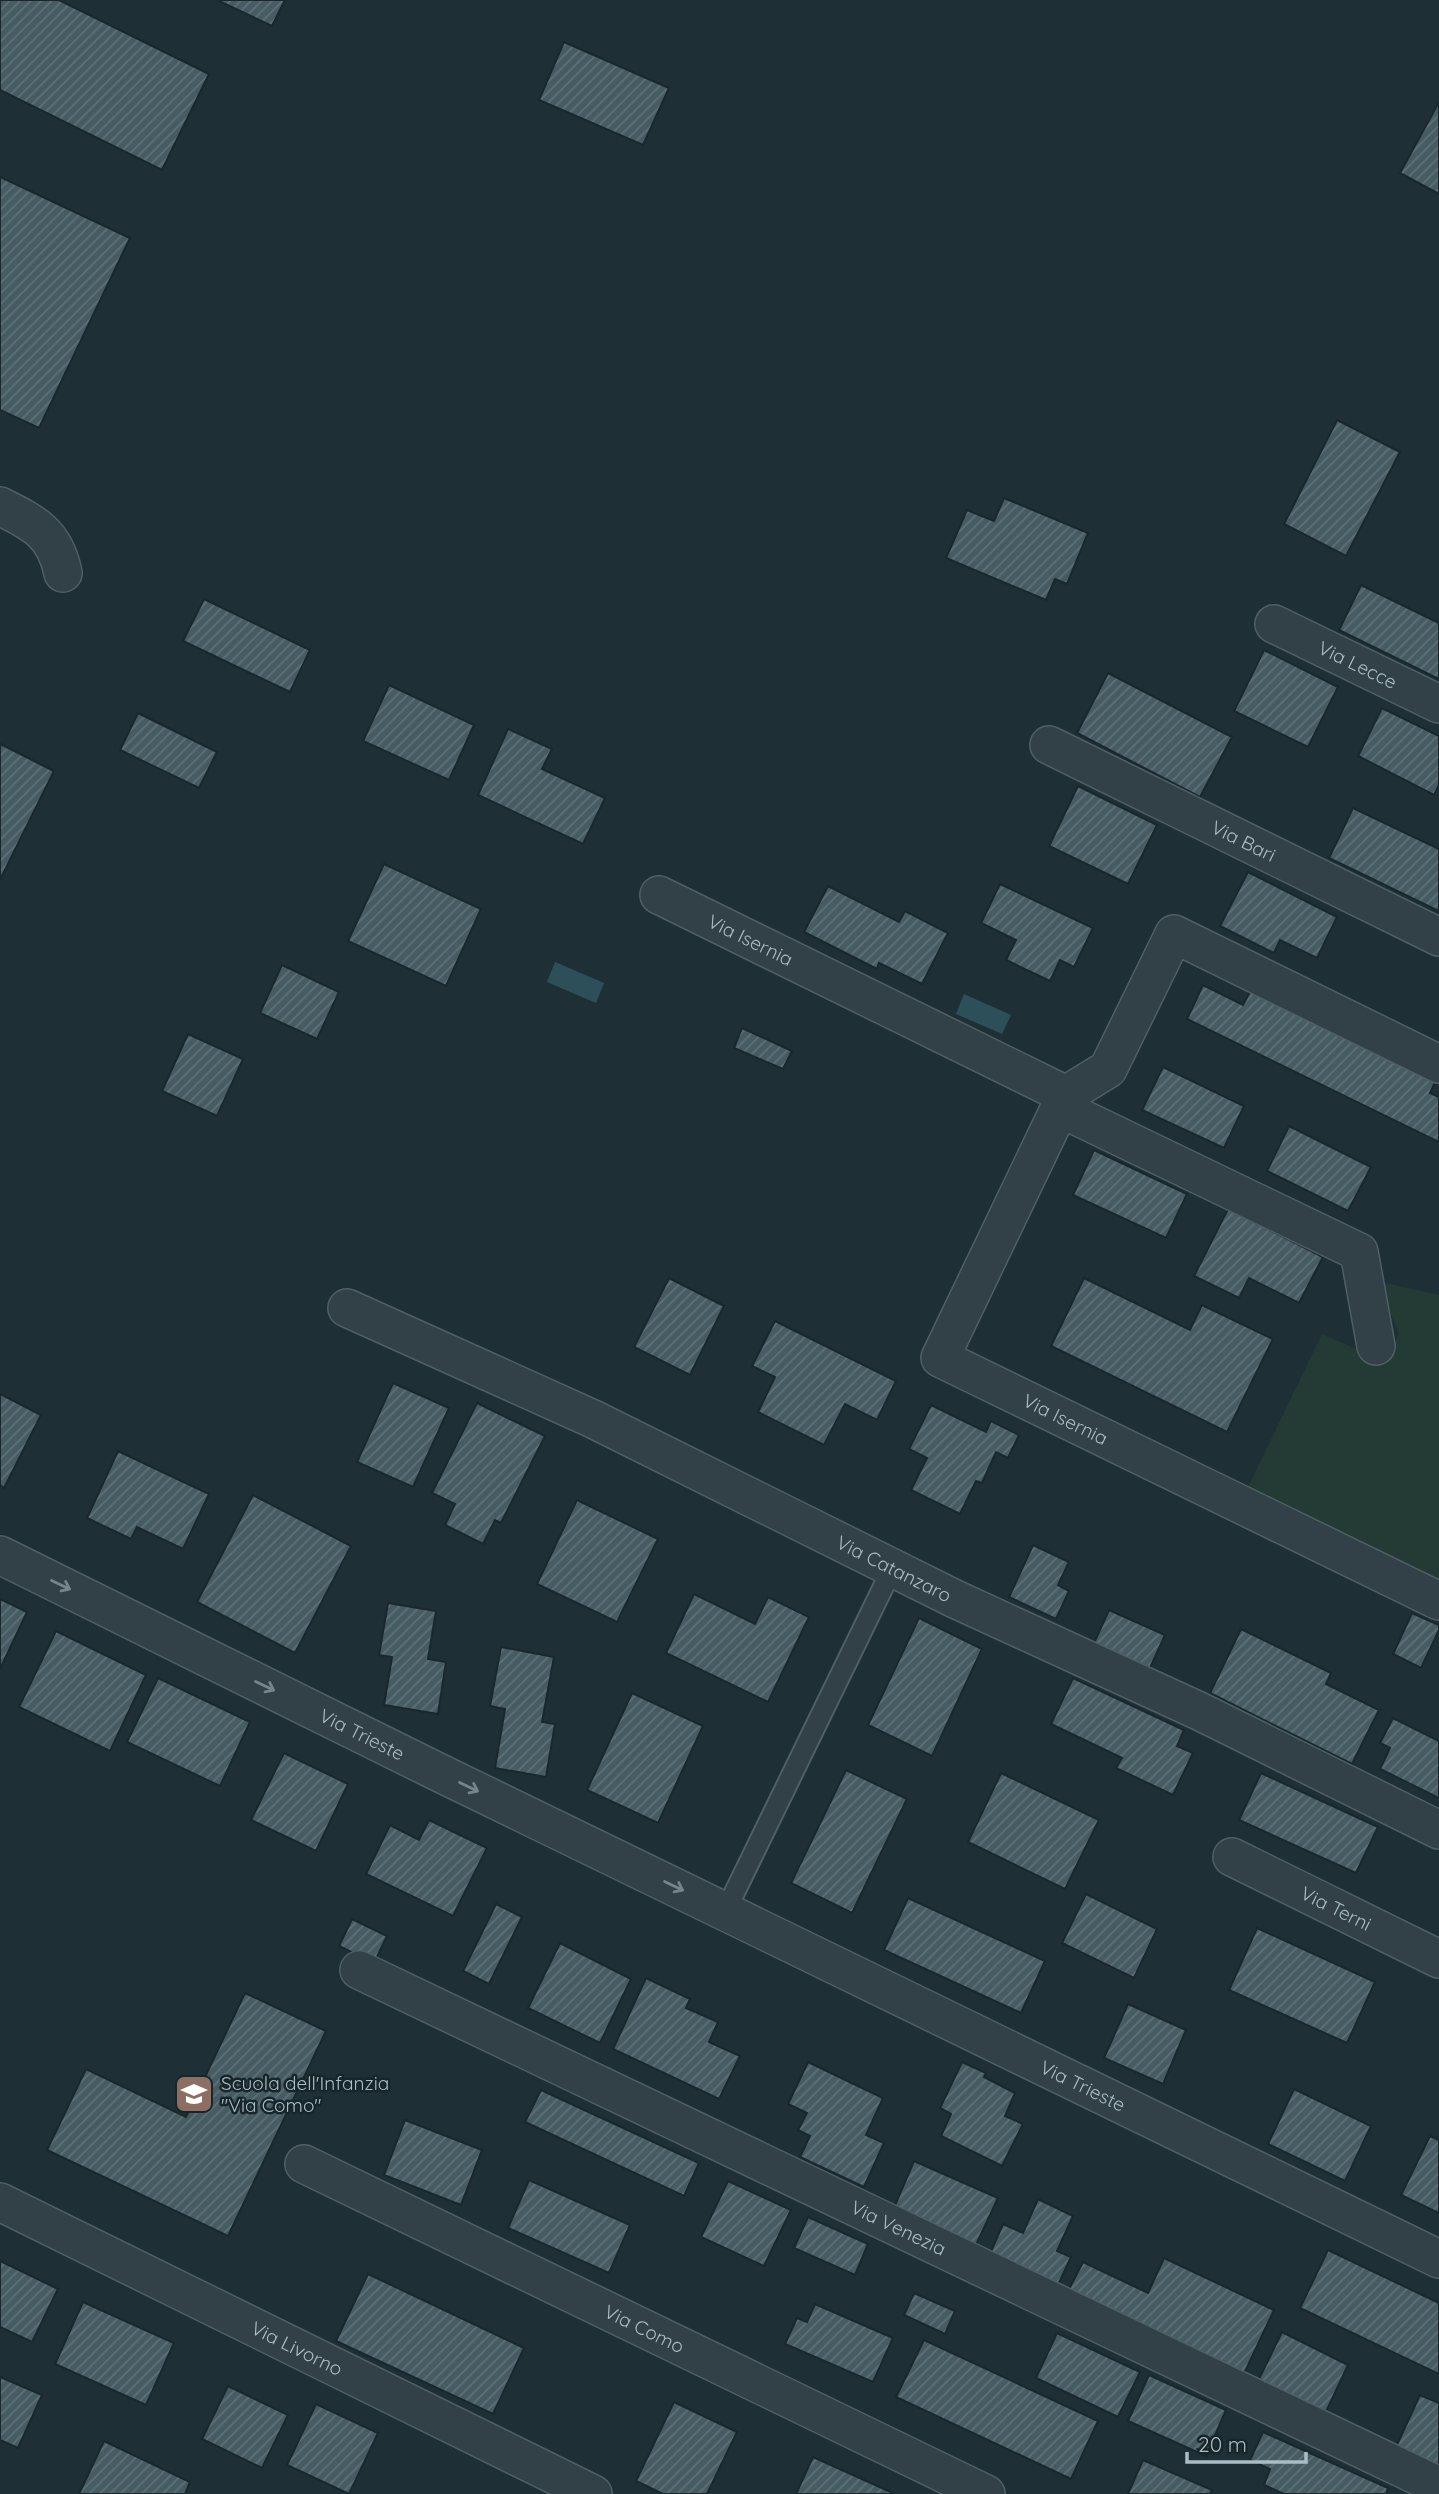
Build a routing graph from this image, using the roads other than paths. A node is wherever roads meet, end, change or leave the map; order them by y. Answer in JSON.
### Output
{"nodes":[{"id":1,"x":0,"y":506,"type":"edge"},
{"id":2,"x":63,"y":573,"type":"dead end"},
{"id":3,"x":1274,"y":624,"type":"dead end"},
{"id":4,"x":1439,"y":705,"type":"edge"},
{"id":5,"x":1049,"y":745,"type":"dead end"},
{"id":6,"x":659,"y":895,"type":"dead end"},
{"id":7,"x":1439,"y":937,"type":"edge"},
{"id":8,"x":1439,"y":1064,"type":"edge"},
{"id":9,"x":1063,"y":1101,"type":"junction"},
{"id":10,"x":347,"y":1308,"type":"dead end"},
{"id":11,"x":1376,"y":1346,"type":"dead end"},
{"id":12,"x":0,"y":1555,"type":"edge"},
{"id":13,"x":893,"y":1567,"type":"junction"},
{"id":14,"x":1439,"y":1601,"type":"edge"},
{"id":15,"x":1439,"y":1830,"type":"edge"},
{"id":16,"x":1232,"y":1857,"type":"dead end"},
{"id":17,"x":726,"y":1912,"type":"junction"},
{"id":18,"x":1439,"y":1959,"type":"edge"},
{"id":19,"x":359,"y":1970,"type":"dead end"},
{"id":20,"x":304,"y":2164,"type":"dead end"},
{"id":21,"x":0,"y":2202,"type":"edge"},
{"id":22,"x":1439,"y":2259,"type":"edge"},
{"id":23,"x":1439,"y":2486,"type":"edge"},
{"id":24,"x":593,"y":2494,"type":"edge"},
{"id":25,"x":986,"y":2494,"type":"edge"}],
"edges":[{"from":1,"to":2,"type":"street"},
{"from":3,"to":4,"type":"street","name":"Via Lecce"},
{"from":5,"to":7,"type":"street","name":"Via Bari"},
{"from":6,"to":9,"type":"street","name":"Via Isernia"},
{"from":8,"to":9,"type":"street"},
{"from":9,"to":11,"type":"street","name":"Via Isernia"},
{"from":9,"to":14,"type":"street","name":"Via Isernia"},
{"from":10,"to":13,"type":"street","name":"Via Catanzaro"},
{"from":12,"to":17,"type":"street","name":"Via Trieste","one_way":true},
{"from":13,"to":15,"type":"street","name":"Via Catanzaro"},
{"from":13,"to":17,"type":"lane"},
{"from":16,"to":18,"type":"street","name":"Via Terni"},
{"from":17,"to":22,"type":"street","name":"Via Trieste"},
{"from":19,"to":23,"type":"street","name":"Via Venezia"},
{"from":20,"to":25,"type":"street","name":"Via Como"},
{"from":21,"to":24,"type":"street","name":"Via Livorno"}]}
